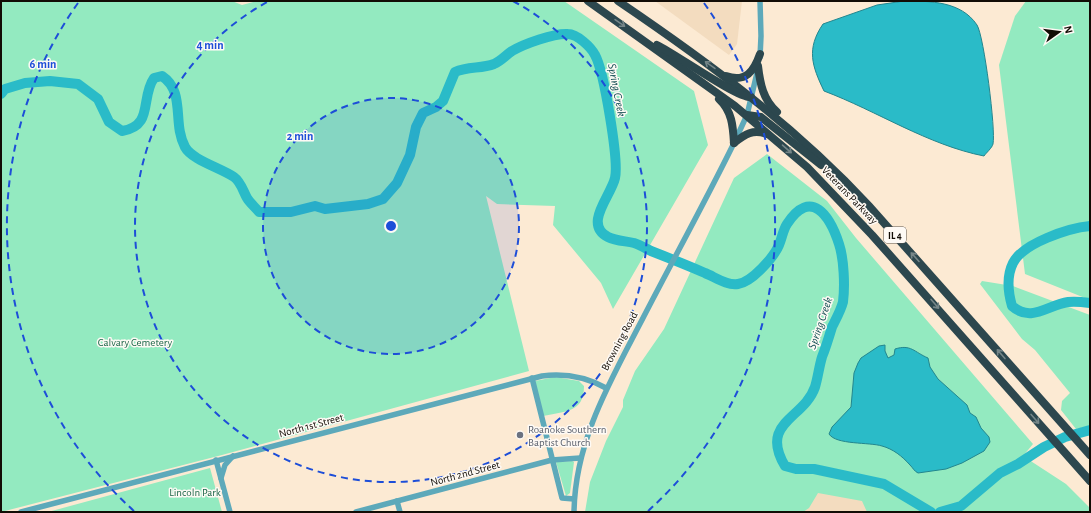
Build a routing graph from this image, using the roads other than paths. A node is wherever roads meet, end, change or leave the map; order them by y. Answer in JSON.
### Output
{"nodes":[{"id":1,"x":588,"y":1,"type":"edge"},
{"id":2,"x":618,"y":1,"type":"edge"},
{"id":3,"x":760,"y":1,"type":"edge"},
{"id":4,"x":637,"y":35,"type":"junction"},
{"id":5,"x":760,"y":54,"type":"junction"},
{"id":6,"x":680,"y":66,"type":"junction"},
{"id":7,"x":758,"y":66,"type":"junction"},
{"id":8,"x":722,"y":74,"type":"junction"},
{"id":9,"x":752,"y":97,"type":"junction"},
{"id":10,"x":747,"y":115,"type":"junction"},
{"id":11,"x":771,"y":135,"type":"junction"},
{"id":12,"x":734,"y":144,"type":"junction"},
{"id":13,"x":815,"y":152,"type":"junction"},
{"id":14,"x":869,"y":206,"type":"junction"},
{"id":15,"x":532,"y":378,"type":"junction"},
{"id":16,"x":606,"y":388,"type":"junction"},
{"id":17,"x":1090,"y":455,"type":"edge"},
{"id":18,"x":233,"y":456,"type":"junction"},
{"id":19,"x":580,"y":458,"type":"junction"},
{"id":20,"x":216,"y":460,"type":"junction"},
{"id":21,"x":552,"y":460,"type":"junction"},
{"id":22,"x":221,"y":478,"type":"junction"},
{"id":23,"x":1090,"y":481,"type":"edge"},
{"id":24,"x":574,"y":499,"type":"junction"},
{"id":25,"x":397,"y":501,"type":"junction"},
{"id":26,"x":21,"y":512,"type":"edge"},
{"id":27,"x":230,"y":512,"type":"edge"},
{"id":28,"x":356,"y":512,"type":"edge"},
{"id":29,"x":400,"y":512,"type":"edge"},
{"id":30,"x":574,"y":512,"type":"edge"}],
"edges":[{"from":1,"to":4,"type":"highway","name":"Veterans Parkway","number":"IL 4","one_way":true},
{"from":8,"to":2,"type":"highway","name":"Veterans Parkway","number":"IL 4","one_way":true},
{"from":3,"to":5,"type":"street","name":"Browning Road"},
{"from":4,"to":6,"type":"highway","name":"Veterans Parkway","number":"IL 4"},
{"from":4,"to":9,"type":"highway"},
{"from":5,"to":7,"type":"street","name":"Browning Road"},
{"from":5,"to":8,"type":"highway"},
{"from":6,"to":10,"type":"highway","name":"Veterans Parkway","number":"IL 4"},
{"from":6,"to":12,"type":"highway"},
{"from":7,"to":9,"type":"street","name":"Browning Road"},
{"from":7,"to":13,"type":"highway"},
{"from":8,"to":9,"type":"highway","name":"Veterans Parkway","number":"IL 4"},
{"from":9,"to":10,"type":"street","name":"Browning Road"},
{"from":9,"to":13,"type":"highway","name":"Veterans Parkway","number":"IL 4"},
{"from":10,"to":11,"type":"highway","name":"Veterans Parkway","number":"IL 4"},
{"from":10,"to":12,"type":"street","name":"Browning Road"},
{"from":10,"to":14,"type":"highway"},
{"from":11,"to":12,"type":"highway"},
{"from":11,"to":23,"type":"highway","name":"Veterans Parkway","number":"IL 4","one_way":true},
{"from":12,"to":16,"type":"street","name":"Browning Road"},
{"from":13,"to":14,"type":"highway","name":"Veterans Parkway","number":"IL 4"},
{"from":17,"to":14,"type":"highway","name":"Veterans Parkway","number":"IL 4","one_way":true},
{"from":15,"to":16,"type":"street","name":"North 1st Street"},
{"from":15,"to":18,"type":"street","name":"North 1st Street"},
{"from":15,"to":21,"type":"street"},
{"from":16,"to":19,"type":"street","name":"Browning Road"},
{"from":18,"to":20,"type":"street","name":"North 1st Street"},
{"from":18,"to":22,"type":"street"},
{"from":19,"to":21,"type":"street","name":"North 2nd Street"},
{"from":19,"to":24,"type":"street","name":"Browning Road"},
{"from":20,"to":22,"type":"street"},
{"from":20,"to":26,"type":"street","name":"North 1st Street"},
{"from":21,"to":24,"type":"street"},
{"from":21,"to":25,"type":"street","name":"North 2nd Street"},
{"from":22,"to":27,"type":"street"},
{"from":24,"to":30,"type":"street","name":"Browning Road"},
{"from":25,"to":28,"type":"street","name":"North 2nd Street"},
{"from":25,"to":29,"type":"street"}]}
